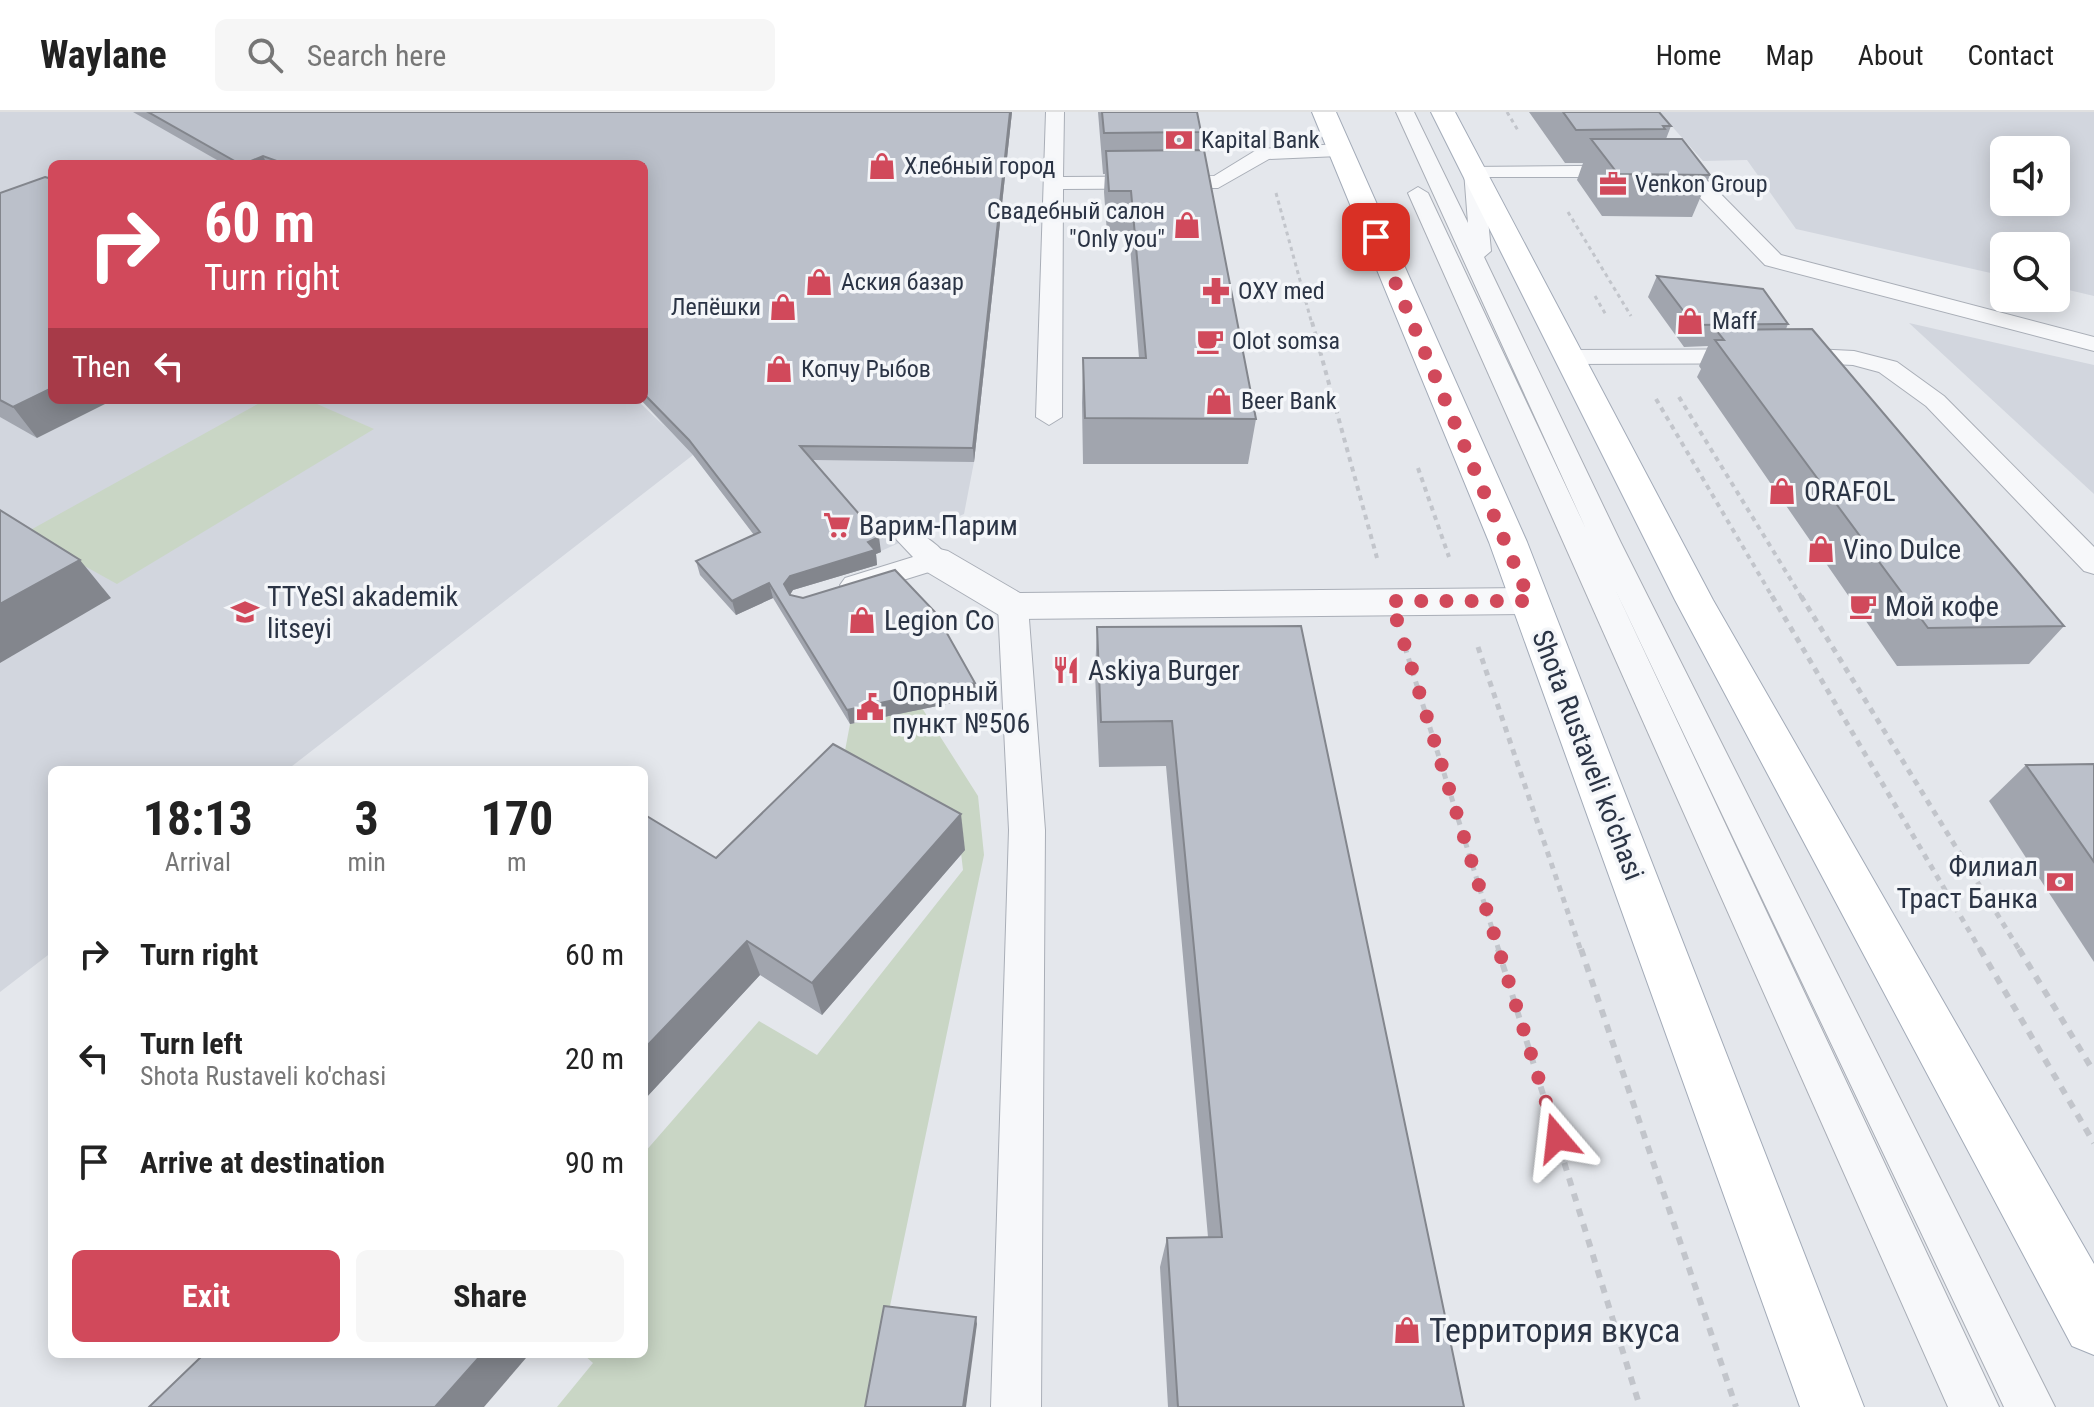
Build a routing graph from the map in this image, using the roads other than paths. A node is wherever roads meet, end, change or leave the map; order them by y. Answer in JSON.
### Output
{"nodes":[{"id":1,"x":1055,"y":112,"type":"edge"},
{"id":2,"x":1382,"y":112,"type":"edge"},
{"id":3,"x":1405,"y":112,"type":"edge"},
{"id":4,"x":1443,"y":112,"type":"edge"},
{"id":5,"x":1331,"y":131,"type":"edge"},
{"id":6,"x":1662,"y":147,"type":"edge"},
{"id":7,"x":1474,"y":171,"type":"junction"},
{"id":8,"x":1682,"y":171,"type":"junction"},
{"id":9,"x":1055,"y":183,"type":"junction"},
{"id":10,"x":1482,"y":272,"type":"junction"},
{"id":11,"x":2094,"y":344,"type":"edge"},
{"id":12,"x":1570,"y":357,"type":"junction"},
{"id":13,"x":1049,"y":417,"type":"dead end"},
{"id":14,"x":922,"y":550,"type":"joint"},
{"id":15,"x":2094,"y":564,"type":"edge"},
{"id":16,"x":834,"y":592,"type":"edge"},
{"id":17,"x":1530,"y":601,"type":"junction"},
{"id":18,"x":1013,"y":606,"type":"junction"},
{"id":19,"x":2094,"y":1324,"type":"edge"},
{"id":20,"x":1016,"y":1407,"type":"edge"},
{"id":21,"x":1832,"y":1407,"type":"edge"},
{"id":22,"x":1974,"y":1407,"type":"edge"},
{"id":23,"x":2030,"y":1407,"type":"edge"}],
"edges":[{"from":1,"to":9,"type":"lane"},
{"from":2,"to":22,"type":"lane"},
{"from":3,"to":10,"type":"lane"},
{"from":4,"to":7,"type":"main road"},
{"from":5,"to":9,"type":"lane"},
{"from":5,"to":17,"type":"main road","name":"Shota Rustaveli ko'chasi"},
{"from":6,"to":8,"type":"lane"},
{"from":7,"to":8,"type":"lane"},
{"from":7,"to":10,"type":"lane"},
{"from":7,"to":12,"type":"main road"},
{"from":8,"to":11,"type":"lane"},
{"from":9,"to":13,"type":"lane"},
{"from":10,"to":23,"type":"lane"},
{"from":12,"to":15,"type":"lane"},
{"from":12,"to":19,"type":"main road"},
{"from":14,"to":16,"type":"lane"},
{"from":14,"to":18,"type":"street"},
{"from":17,"to":18,"type":"street"},
{"from":17,"to":21,"type":"main road","name":"Shota Rustaveli ko'chasi"},
{"from":18,"to":20,"type":"lane"}]}
